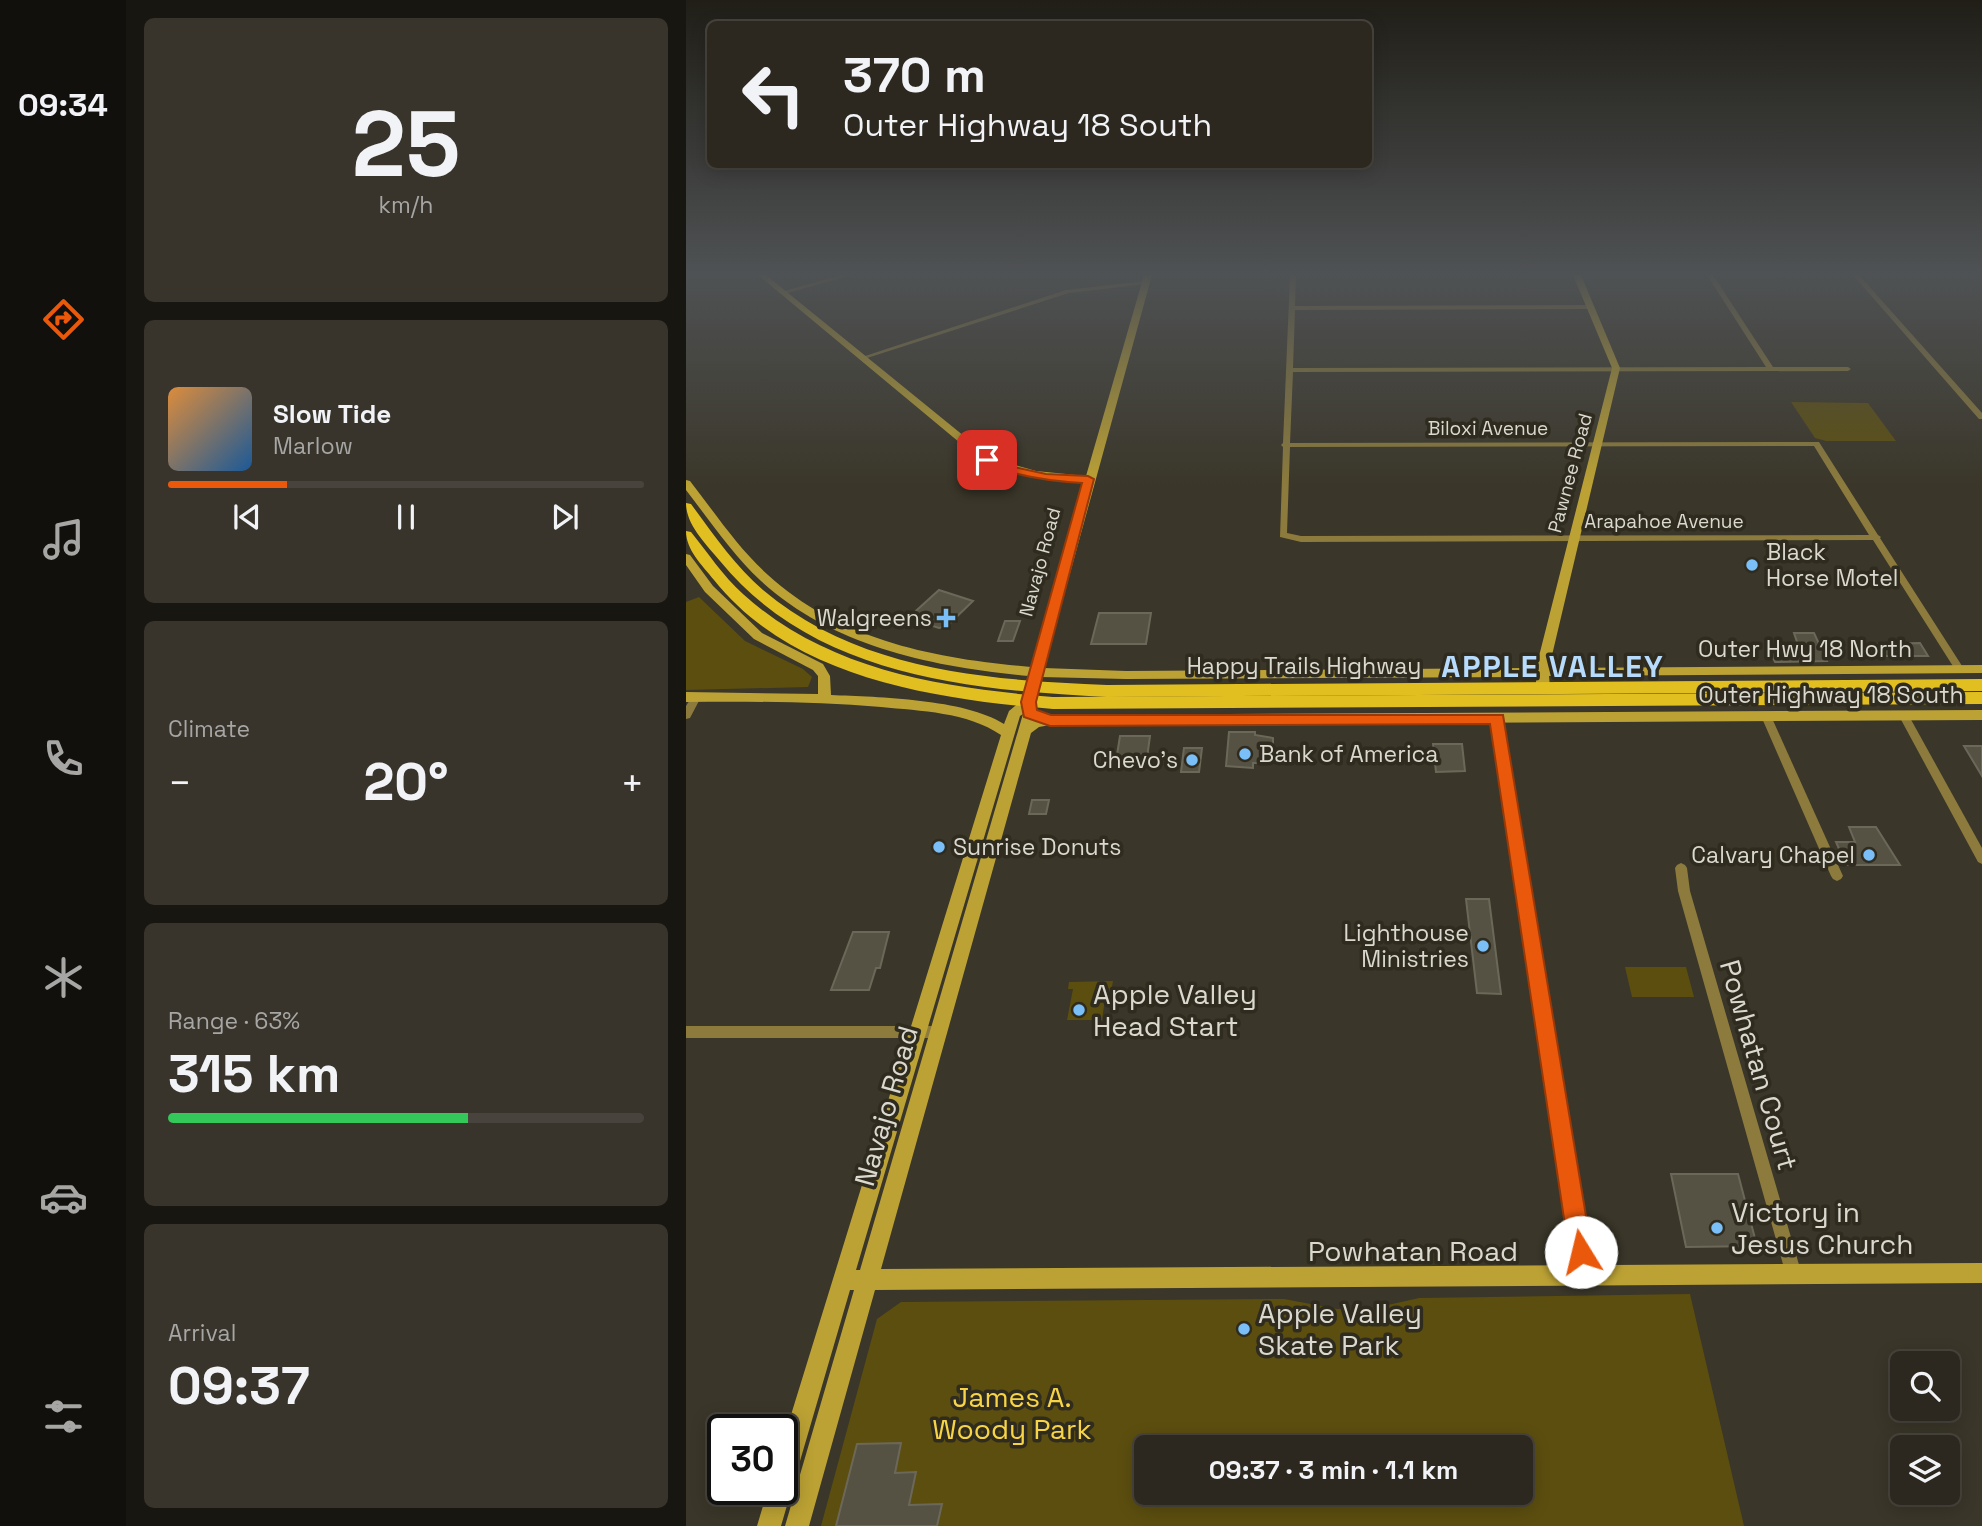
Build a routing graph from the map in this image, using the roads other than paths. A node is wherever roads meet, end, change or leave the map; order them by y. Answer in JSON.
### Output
{"nodes":[{"id":1,"x":848,"y":346,"type":"edge"},
{"id":2,"x":898,"y":346,"type":"edge"},
{"id":3,"x":1127,"y":346,"type":"edge"},
{"id":4,"x":1291,"y":346,"type":"edge"},
{"id":5,"x":1607,"y":346,"type":"edge"},
{"id":6,"x":1756,"y":346,"type":"edge"},
{"id":7,"x":1919,"y":346,"type":"edge"},
{"id":8,"x":862,"y":358,"type":"junction"},
{"id":9,"x":1616,"y":368,"type":"junction"},
{"id":10,"x":1770,"y":368,"type":"junction"},
{"id":11,"x":1848,"y":369,"type":"dead end"},
{"id":12,"x":1290,"y":370,"type":"junction"},
{"id":13,"x":1982,"y":418,"type":"edge"},
{"id":14,"x":1598,"y":443,"type":"junction"},
{"id":15,"x":1285,"y":445,"type":"junction"},
{"id":16,"x":1088,"y":479,"type":"junction"},
{"id":17,"x":686,"y":483,"type":"edge"},
{"id":18,"x":686,"y":507,"type":"edge"},
{"id":19,"x":686,"y":535,"type":"edge"},
{"id":20,"x":1573,"y":537,"type":"junction"},
{"id":21,"x":1877,"y":537,"type":"junction"},
{"id":22,"x":686,"y":557,"type":"edge"},
{"id":23,"x":1959,"y":669,"type":"junction"},
{"id":24,"x":1982,"y":669,"type":"edge"},
{"id":25,"x":1982,"y":685,"type":"edge"},
{"id":26,"x":1031,"y":694,"type":"junction"},
{"id":27,"x":1545,"y":694,"type":"junction"},
{"id":28,"x":691,"y":697,"type":"edge"},
{"id":29,"x":825,"y":697,"type":"junction"},
{"id":30,"x":1982,"y":698,"type":"edge"},
{"id":31,"x":1014,"y":713,"type":"junction"},
{"id":32,"x":686,"y":715,"type":"edge"},
{"id":33,"x":1982,"y":715,"type":"edge"},
{"id":34,"x":1766,"y":716,"type":"junction"},
{"id":35,"x":1904,"y":716,"type":"junction"},
{"id":36,"x":980,"y":718,"type":"junction"},
{"id":37,"x":1497,"y":718,"type":"junction"},
{"id":38,"x":1050,"y":720,"type":"junction"},
{"id":39,"x":1016,"y":732,"type":"junction"},
{"id":40,"x":1982,"y":859,"type":"edge"},
{"id":41,"x":1681,"y":868,"type":"dead end"},
{"id":42,"x":1837,"y":876,"type":"dead end"},
{"id":43,"x":686,"y":1032,"type":"edge"},
{"id":44,"x":928,"y":1032,"type":"junction"},
{"id":45,"x":1982,"y":1273,"type":"edge"},
{"id":46,"x":1794,"y":1275,"type":"junction"},
{"id":47,"x":1585,"y":1278,"type":"junction"},
{"id":48,"x":844,"y":1280,"type":"junction"},
{"id":49,"x":868,"y":1281,"type":"junction"},
{"id":50,"x":798,"y":1430,"type":"edge"},
{"id":51,"x":775,"y":1505,"type":"edge"},
{"id":52,"x":769,"y":1526,"type":"edge"},
{"id":53,"x":797,"y":1526,"type":"edge"}],
"edges":[{"from":1,"to":8,"type":"street"},
{"from":2,"to":8,"type":"street"},
{"from":3,"to":16,"type":"street","name":"Navajo Road"},
{"from":4,"to":12,"type":"street"},
{"from":5,"to":9,"type":"street"},
{"from":6,"to":10,"type":"street"},
{"from":7,"to":13,"type":"street"},
{"from":8,"to":16,"type":"street"},
{"from":9,"to":10,"type":"street"},
{"from":9,"to":12,"type":"street"},
{"from":9,"to":14,"type":"street","name":"Pawnee Road"},
{"from":10,"to":11,"type":"street"},
{"from":12,"to":15,"type":"street"},
{"from":14,"to":15,"type":"street","name":"Biloxi Avenue"},
{"from":14,"to":20,"type":"street","name":"Pawnee Road"},
{"from":14,"to":21,"type":"street","name":"Biloxi Avenue"},
{"from":15,"to":20,"type":"street","name":"Arapahoe Avenue"},
{"from":16,"to":26,"type":"street","name":"Navajo Road"},
{"from":17,"to":26,"type":"street"},
{"from":18,"to":26,"type":"main road","name":"Happy Trails Highway"},
{"from":19,"to":26,"type":"main road","name":"Happy Trails Highway"},
{"from":20,"to":21,"type":"street","name":"Arapahoe Avenue"},
{"from":20,"to":27,"type":"street","name":"Pawnee Road"},
{"from":21,"to":23,"type":"street"},
{"from":22,"to":29,"type":"street"},
{"from":23,"to":24,"type":"street","name":"Outer Hwy 18 North"},
{"from":23,"to":27,"type":"street","name":"Outer Hwy 18 North"},
{"from":25,"to":27,"type":"main road"},
{"from":26,"to":27,"type":"main road","name":"Happy Trails Highway"},
{"from":26,"to":27,"type":"main road","name":"Happy Trails Highway"},
{"from":26,"to":31,"type":"street"},
{"from":26,"to":38,"type":"street"},
{"from":26,"to":39,"type":"street","name":"Navajo Road"},
{"from":27,"to":30,"type":"main road","name":"Happy Trails Highway"},
{"from":27,"to":34,"type":"street","name":"Outer Highway 18 South"},
{"from":27,"to":37,"type":"street","name":"Outer Highway 18 South"},
{"from":28,"to":29,"type":"street"},
{"from":28,"to":32,"type":"street"},
{"from":29,"to":36,"type":"street"},
{"from":31,"to":36,"type":"street"},
{"from":31,"to":39,"type":"street","name":"Navajo Road"},
{"from":33,"to":35,"type":"street","name":"Outer Highway 18 South"},
{"from":34,"to":35,"type":"street","name":"Outer Highway 18 South"},
{"from":34,"to":42,"type":"street"},
{"from":35,"to":40,"type":"street"},
{"from":36,"to":39,"type":"street"},
{"from":37,"to":38,"type":"street","name":"Outer Highway 18 South"},
{"from":37,"to":47,"type":"street"},
{"from":38,"to":39,"type":"street"},
{"from":39,"to":44,"type":"street","name":"Navajo Road"},
{"from":41,"to":46,"type":"street","name":"Powhatan Court"},
{"from":43,"to":44,"type":"street"},
{"from":44,"to":48,"type":"street","name":"Navajo Road"},
{"from":44,"to":49,"type":"street","name":"Navajo Road"},
{"from":45,"to":46,"type":"street","name":"Powhatan Road"},
{"from":46,"to":47,"type":"street","name":"Powhatan Road"},
{"from":47,"to":49,"type":"street","name":"Powhatan Road"},
{"from":48,"to":49,"type":"street","name":"Powhatan Road"},
{"from":48,"to":50,"type":"street","name":"Navajo Road"},
{"from":49,"to":53,"type":"street","name":"Navajo Road"},
{"from":51,"to":52,"type":"street"}]}
